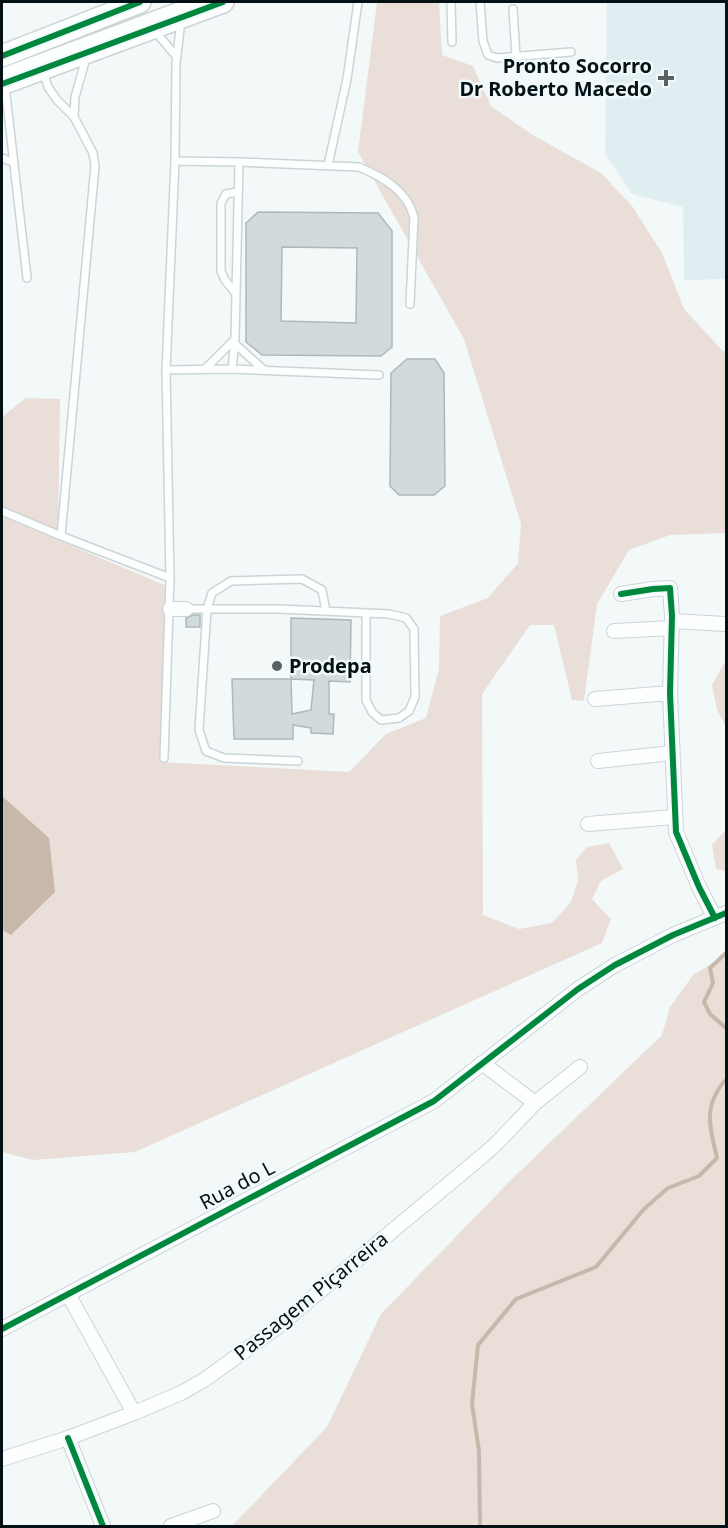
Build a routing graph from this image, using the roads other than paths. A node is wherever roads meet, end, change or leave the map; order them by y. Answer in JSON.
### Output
{"nodes":[{"id":1,"x":140,"y":2,"type":"edge"},
{"id":2,"x":223,"y":2,"type":"edge"},
{"id":3,"x":358,"y":2,"type":"edge"},
{"id":4,"x":451,"y":2,"type":"edge"},
{"id":5,"x":480,"y":2,"type":"edge"},
{"id":6,"x":106,"y":8,"type":"edge"},
{"id":7,"x":185,"y":9,"type":"edge"},
{"id":8,"x":513,"y":9,"type":"dead end"},
{"id":9,"x":152,"y":28,"type":"junction"},
{"id":10,"x":453,"y":42,"type":"dead end"},
{"id":11,"x":88,"y":52,"type":"junction"},
{"id":12,"x":571,"y":52,"type":"dead end"},
{"id":13,"x":176,"y":56,"type":"junction"},
{"id":14,"x":516,"y":56,"type":"junction"},
{"id":15,"x":2,"y":67,"type":"edge"},
{"id":16,"x":42,"y":69,"type":"junction"},
{"id":17,"x":74,"y":117,"type":"junction"},
{"id":18,"x":2,"y":158,"type":"edge"},
{"id":19,"x":175,"y":160,"type":"junction"},
{"id":20,"x":13,"y":162,"type":"junction"},
{"id":21,"x":239,"y":162,"type":"junction"},
{"id":22,"x":328,"y":165,"type":"junction"},
{"id":23,"x":238,"y":192,"type":"junction"},
{"id":24,"x":27,"y":278,"type":"dead end"},
{"id":25,"x":236,"y":294,"type":"junction"},
{"id":26,"x":410,"y":304,"type":"dead end"},
{"id":27,"x":235,"y":342,"type":"junction"},
{"id":28,"x":205,"y":369,"type":"junction"},
{"id":29,"x":232,"y":369,"type":"junction"},
{"id":30,"x":166,"y":370,"type":"junction"},
{"id":31,"x":264,"y":370,"type":"junction"},
{"id":32,"x":379,"y":375,"type":"dead end"},
{"id":33,"x":2,"y":511,"type":"edge"},
{"id":34,"x":62,"y":536,"type":"junction"},
{"id":35,"x":170,"y":578,"type":"junction"},
{"id":36,"x":621,"y":594,"type":"dead end"},
{"id":37,"x":170,"y":609,"type":"junction"},
{"id":38,"x":186,"y":609,"type":"joint"},
{"id":39,"x":207,"y":609,"type":"junction"},
{"id":40,"x":326,"y":611,"type":"junction"},
{"id":41,"x":366,"y":613,"type":"junction"},
{"id":42,"x":672,"y":624,"type":"junction"},
{"id":43,"x":725,"y":624,"type":"dead end"},
{"id":44,"x":614,"y":631,"type":"dead end"},
{"id":45,"x":670,"y":693,"type":"junction"},
{"id":46,"x":595,"y":699,"type":"dead end"},
{"id":47,"x":672,"y":753,"type":"junction"},
{"id":48,"x":164,"y":758,"type":"dead end"},
{"id":49,"x":298,"y":761,"type":"dead end"},
{"id":50,"x":598,"y":761,"type":"dead end"},
{"id":51,"x":674,"y":817,"type":"junction"},
{"id":52,"x":588,"y":824,"type":"dead end"},
{"id":53,"x":721,"y":915,"type":"edge"},
{"id":54,"x":482,"y":1063,"type":"junction"},
{"id":55,"x":580,"y":1067,"type":"dead end"},
{"id":56,"x":535,"y":1103,"type":"junction"},
{"id":57,"x":68,"y":1293,"type":"junction"},
{"id":58,"x":2,"y":1329,"type":"edge"},
{"id":59,"x":134,"y":1413,"type":"junction"},
{"id":60,"x":68,"y":1438,"type":"junction"},
{"id":61,"x":2,"y":1459,"type":"edge"},
{"id":62,"x":213,"y":1510,"type":"dead end"},
{"id":63,"x":103,"y":1527,"type":"edge"},
{"id":64,"x":171,"y":1527,"type":"edge"}],
"edges":[{"from":1,"to":6,"type":"main road"},
{"from":2,"to":7,"type":"main road"},
{"from":3,"to":22,"type":"lane"},
{"from":4,"to":10,"type":"lane"},
{"from":5,"to":14,"type":"lane"},
{"from":6,"to":15,"type":"main road"},
{"from":7,"to":9,"type":"main road"},
{"from":7,"to":13,"type":"lane"},
{"from":7,"to":15,"type":"lane"},
{"from":8,"to":14,"type":"lane"},
{"from":9,"to":11,"type":"main road"},
{"from":9,"to":13,"type":"lane"},
{"from":11,"to":16,"type":"main road"},
{"from":11,"to":17,"type":"lane"},
{"from":12,"to":14,"type":"lane"},
{"from":13,"to":19,"type":"lane"},
{"from":15,"to":16,"type":"main road"},
{"from":15,"to":20,"type":"lane"},
{"from":16,"to":17,"type":"lane"},
{"from":17,"to":34,"type":"lane"},
{"from":18,"to":20,"type":"lane"},
{"from":19,"to":21,"type":"lane"},
{"from":19,"to":30,"type":"lane"},
{"from":20,"to":24,"type":"lane"},
{"from":21,"to":22,"type":"lane"},
{"from":21,"to":23,"type":"lane"},
{"from":22,"to":26,"type":"lane"},
{"from":23,"to":25,"type":"lane"},
{"from":23,"to":25,"type":"lane"},
{"from":25,"to":27,"type":"lane"},
{"from":27,"to":28,"type":"lane"},
{"from":27,"to":29,"type":"lane"},
{"from":27,"to":31,"type":"lane"},
{"from":28,"to":29,"type":"lane"},
{"from":28,"to":30,"type":"lane"},
{"from":29,"to":31,"type":"lane"},
{"from":30,"to":35,"type":"lane"},
{"from":31,"to":32,"type":"lane"},
{"from":33,"to":34,"type":"lane"},
{"from":34,"to":35,"type":"lane"},
{"from":35,"to":37,"type":"lane"},
{"from":36,"to":42,"type":"street"},
{"from":37,"to":38,"type":"street"},
{"from":37,"to":48,"type":"lane"},
{"from":38,"to":39,"type":"lane"},
{"from":39,"to":40,"type":"lane"},
{"from":39,"to":40,"type":"lane"},
{"from":39,"to":49,"type":"lane"},
{"from":40,"to":41,"type":"lane"},
{"from":41,"to":41,"type":"lane"},
{"from":42,"to":43,"type":"street"},
{"from":42,"to":44,"type":"street"},
{"from":42,"to":45,"type":"street"},
{"from":45,"to":46,"type":"street"},
{"from":45,"to":47,"type":"street"},
{"from":47,"to":50,"type":"street"},
{"from":47,"to":51,"type":"street"},
{"from":51,"to":52,"type":"street"},
{"from":51,"to":53,"type":"street"},
{"from":53,"to":54,"type":"street","name":"Rua do L"},
{"from":54,"to":56,"type":"street"},
{"from":54,"to":57,"type":"street","name":"Rua do L"},
{"from":55,"to":56,"type":"street","name":"Passagem Piçarreira"},
{"from":56,"to":59,"type":"street","name":"Passagem Piçarreira"},
{"from":57,"to":58,"type":"street","name":"Rua do L"},
{"from":57,"to":59,"type":"street"},
{"from":59,"to":60,"type":"street","name":"Passagem Piçarreira"},
{"from":60,"to":61,"type":"street","name":"Passagem Piçarreira"},
{"from":60,"to":63,"type":"street"},
{"from":62,"to":64,"type":"street"}]}
